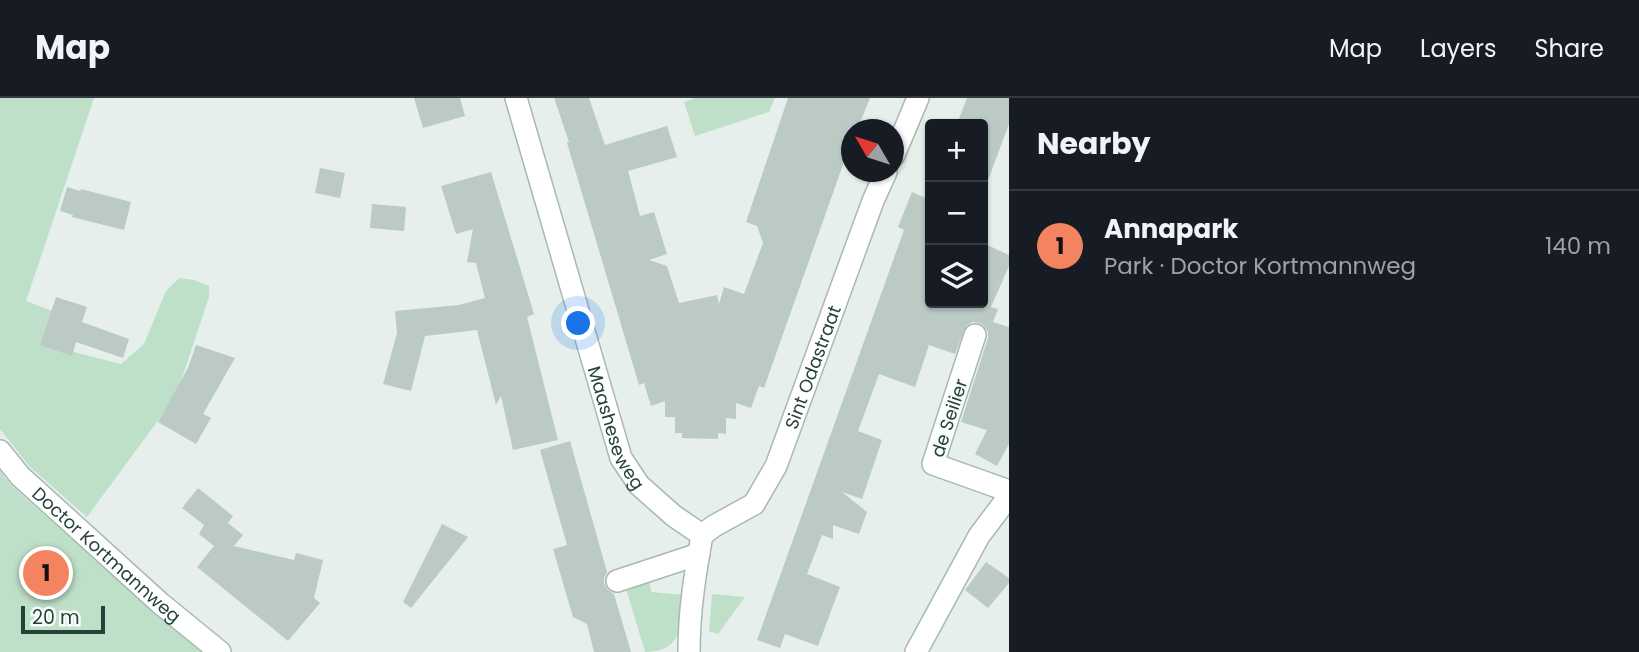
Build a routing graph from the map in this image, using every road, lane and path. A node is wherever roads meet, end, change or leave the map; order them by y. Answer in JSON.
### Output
{"nodes":[{"id":1,"x":516,"y":98,"type":"edge"},
{"id":2,"x":918,"y":98,"type":"edge"},
{"id":3,"x":904,"y":131,"type":"edge"},
{"id":4,"x":882,"y":182,"type":"edge"},
{"id":5,"x":975,"y":335,"type":"dead end"},
{"id":6,"x":0,"y":451,"type":"edge"},
{"id":7,"x":1009,"y":493,"type":"edge"},
{"id":8,"x":700,"y":544,"type":"junction"},
{"id":9,"x":617,"y":580,"type":"dead end"},
{"id":10,"x":220,"y":652,"type":"edge"},
{"id":11,"x":687,"y":652,"type":"edge"},
{"id":12,"x":916,"y":652,"type":"edge"}],
"edges":[{"from":1,"to":8,"type":"street","name":"Maasheseweg"},
{"from":2,"to":3,"type":"street"},
{"from":4,"to":8,"type":"street","name":"Sint Odastraat"},
{"from":5,"to":7,"type":"street","name":"de Seilier"},
{"from":6,"to":10,"type":"street","name":"Doctor Kortmannweg"},
{"from":7,"to":12,"type":"street","name":"de Seilier"},
{"from":8,"to":9,"type":"street","name":"Sint Odastraat"},
{"from":8,"to":11,"type":"street"}]}
